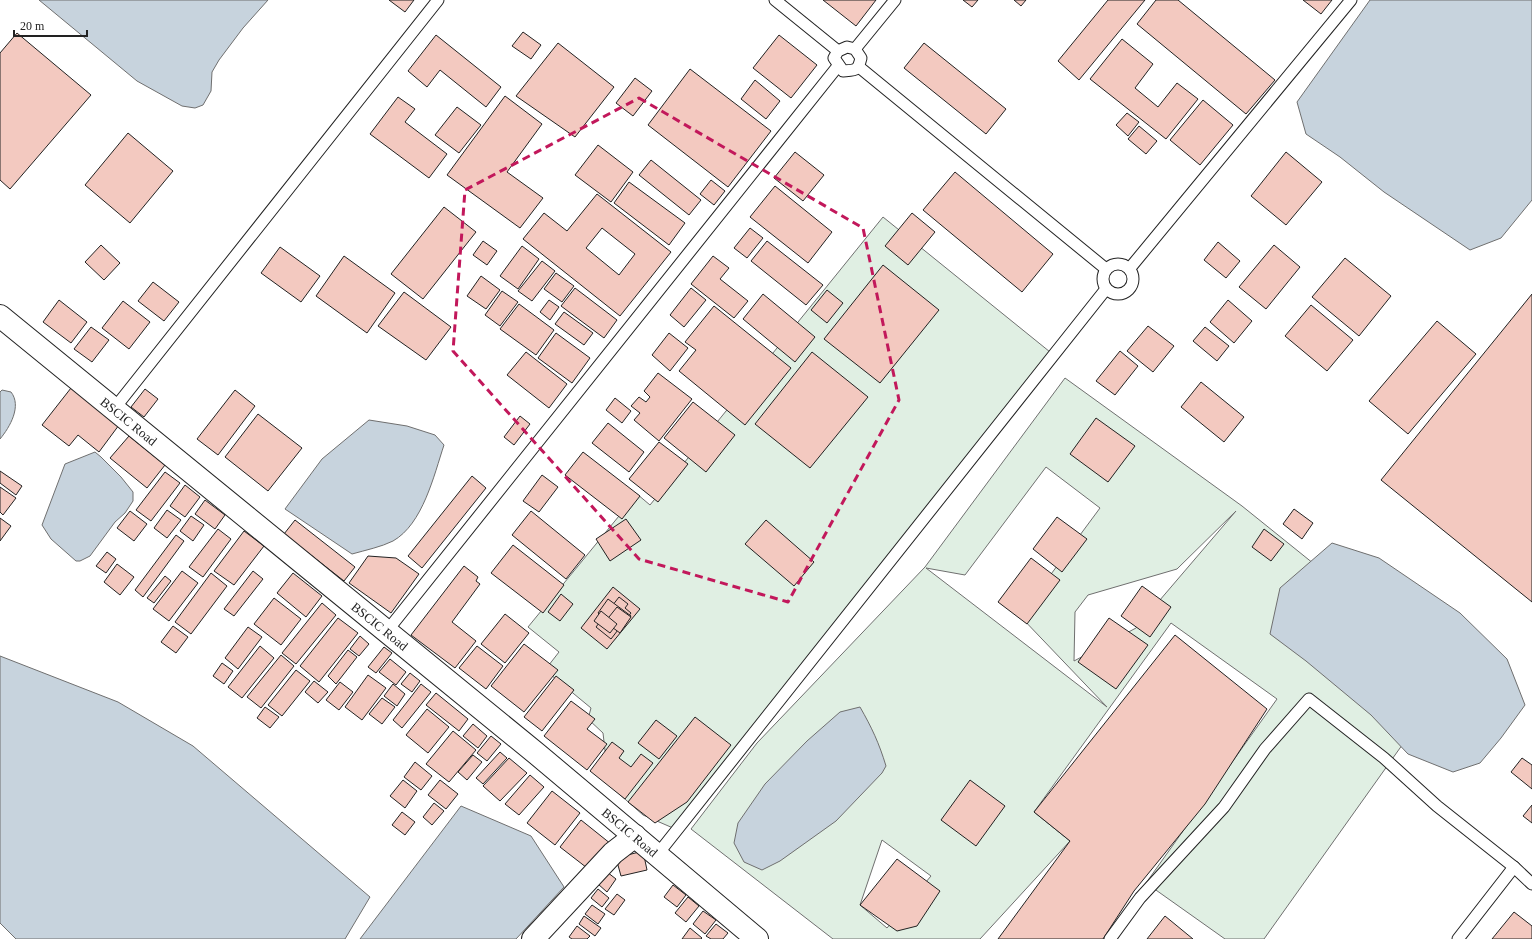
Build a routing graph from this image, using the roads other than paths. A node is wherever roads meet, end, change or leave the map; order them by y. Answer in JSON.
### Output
{"nodes":[{"id":1,"x":438,"y":0,"type":"edge"},
{"id":2,"x":775,"y":0,"type":"edge"},
{"id":3,"x":895,"y":0,"type":"edge"},
{"id":4,"x":1351,"y":0,"type":"edge"},
{"id":5,"x":855,"y":49,"type":"junction"},
{"id":6,"x":838,"y":51,"type":"junction"},
{"id":7,"x":838,"y":66,"type":"junction"},
{"id":8,"x":859,"y":67,"type":"junction"},
{"id":9,"x":1130,"y":268,"type":"junction"},
{"id":10,"x":1106,"y":269,"type":"junction"},
{"id":11,"x":1106,"y":289,"type":"junction"},
{"id":12,"x":0,"y":316,"type":"edge"},
{"id":13,"x":114,"y":409,"type":"junction"},
{"id":14,"x":387,"y":631,"type":"junction"},
{"id":15,"x":635,"y":836,"type":"junction"},
{"id":16,"x":657,"y":855,"type":"junction"},
{"id":17,"x":1514,"y":867,"type":"junction"},
{"id":18,"x":1532,"y":884,"type":"edge"},
{"id":19,"x":533,"y":939,"type":"edge"},
{"id":20,"x":757,"y":939,"type":"edge"},
{"id":21,"x":1110,"y":939,"type":"edge"},
{"id":22,"x":1458,"y":939,"type":"edge"}],
"edges":[{"from":1,"to":13,"type":"lane"},
{"from":2,"to":6,"type":"lane"},
{"from":3,"to":5,"type":"lane"},
{"from":4,"to":9,"type":"lane"},
{"from":5,"to":6,"type":"lane"},
{"from":5,"to":8,"type":"lane"},
{"from":6,"to":7,"type":"lane"},
{"from":7,"to":8,"type":"lane"},
{"from":7,"to":14,"type":"lane"},
{"from":8,"to":10,"type":"lane"},
{"from":9,"to":10,"type":"lane"},
{"from":9,"to":11,"type":"lane"},
{"from":10,"to":11,"type":"lane"},
{"from":11,"to":16,"type":"lane"},
{"from":12,"to":13,"type":"street","name":"BSCIC Road"},
{"from":13,"to":14,"type":"street","name":"BSCIC Road"},
{"from":14,"to":15,"type":"street","name":"BSCIC Road"},
{"from":15,"to":16,"type":"street","name":"BSCIC Road"},
{"from":15,"to":19,"type":"street"},
{"from":16,"to":20,"type":"street","name":"BSCIC Road"},
{"from":17,"to":18,"type":"lane"},
{"from":17,"to":21,"type":"lane"},
{"from":17,"to":22,"type":"lane"}]}
